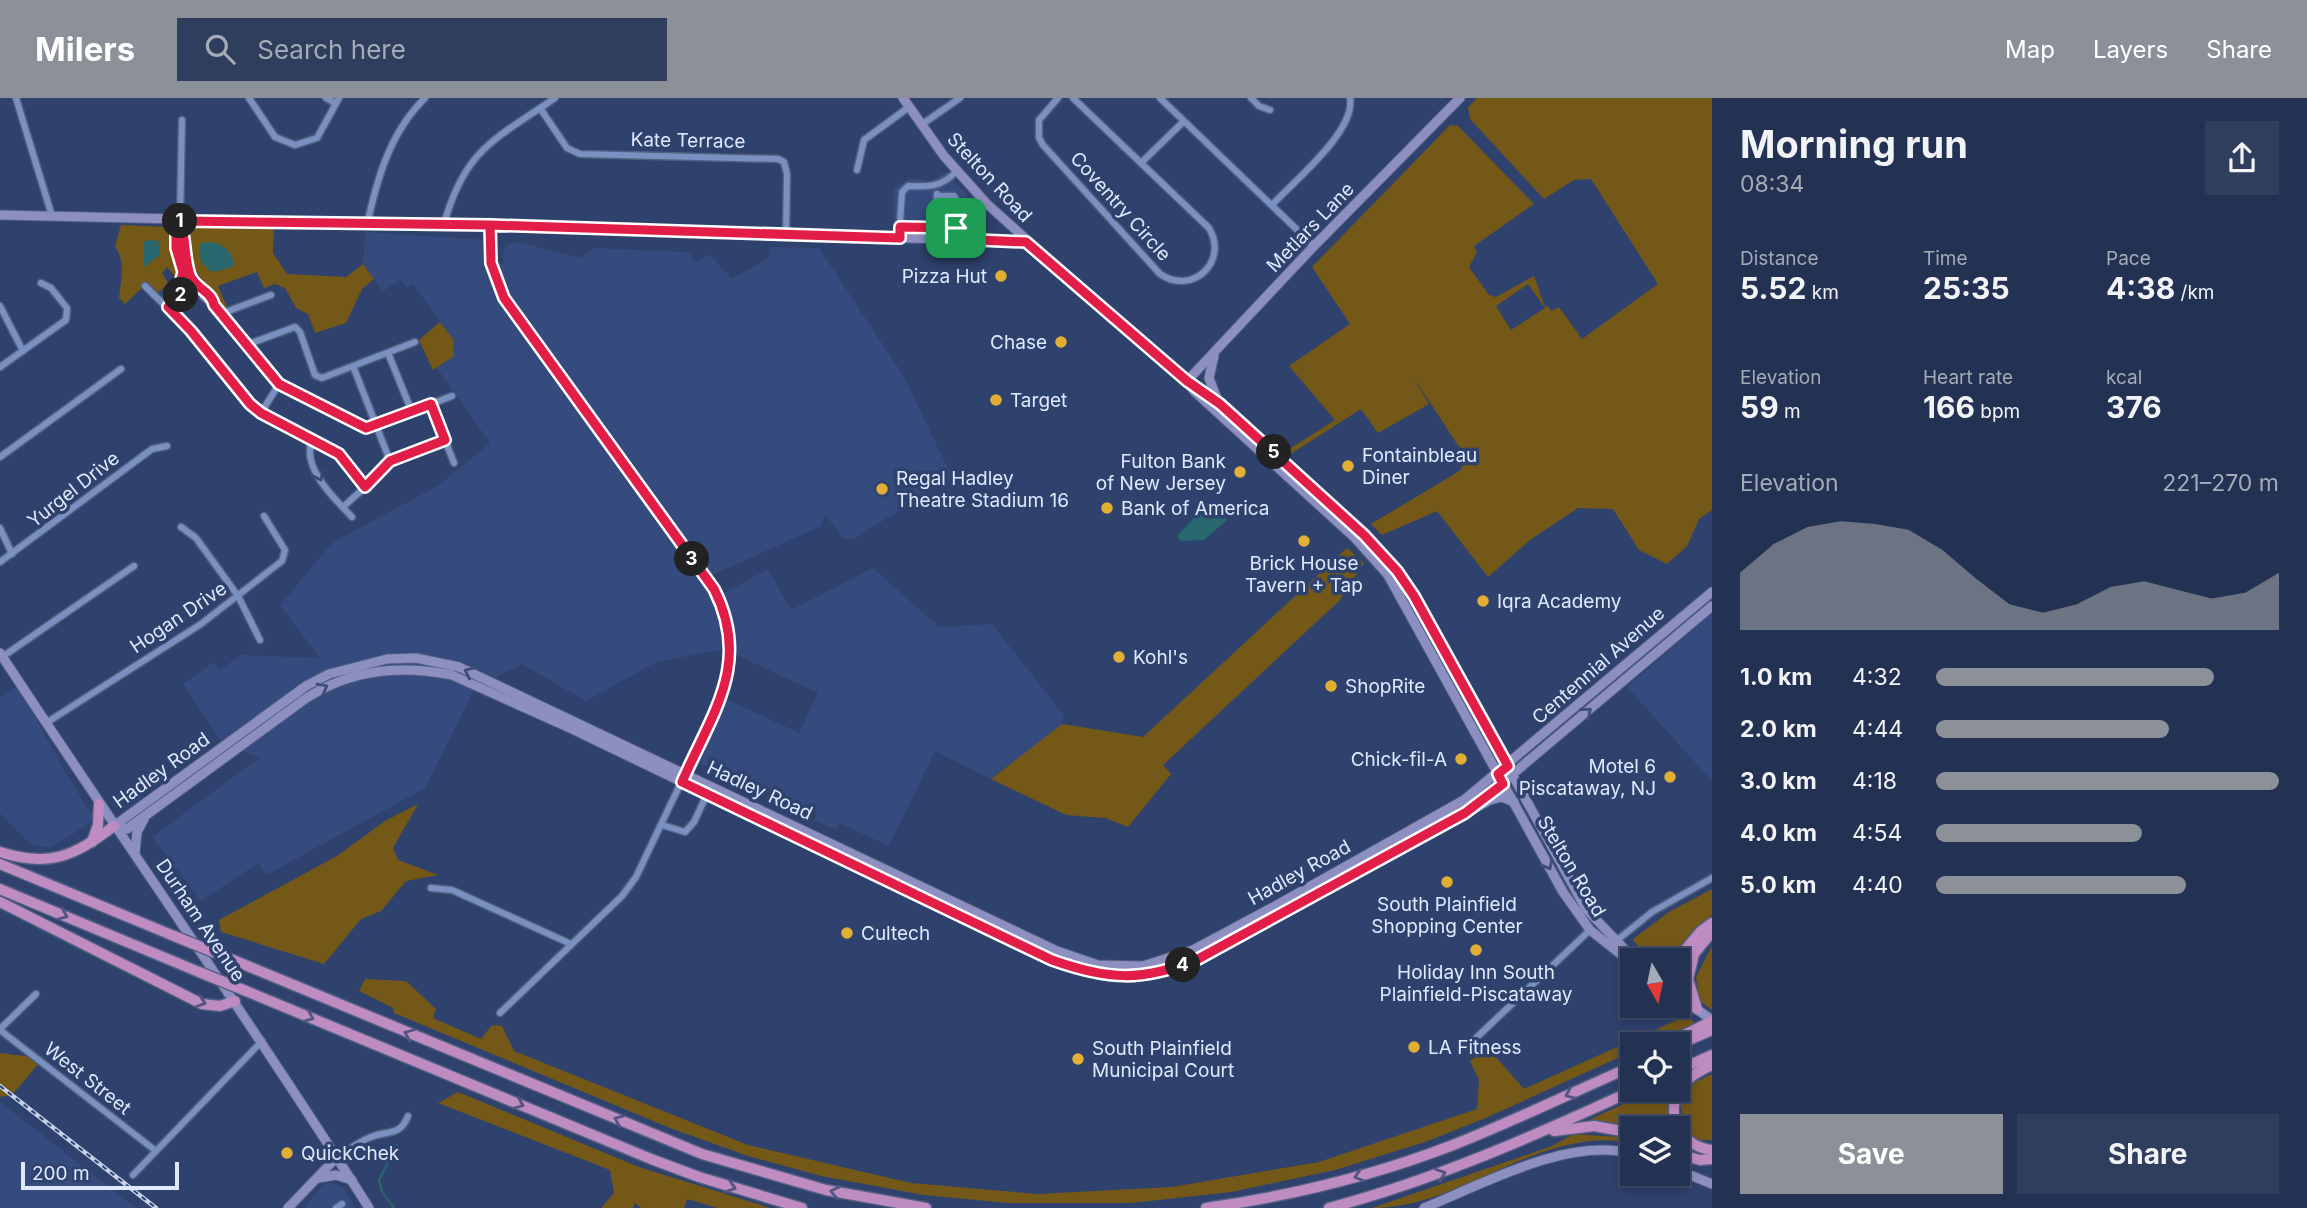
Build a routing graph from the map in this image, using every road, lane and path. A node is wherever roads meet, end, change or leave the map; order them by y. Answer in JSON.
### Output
{"nodes":[{"id":1,"x":16,"y":98,"type":"edge"},
{"id":2,"x":249,"y":98,"type":"edge"},
{"id":3,"x":326,"y":98,"type":"edge"},
{"id":4,"x":425,"y":98,"type":"edge"},
{"id":5,"x":555,"y":98,"type":"edge"},
{"id":6,"x":903,"y":98,"type":"edge"},
{"id":7,"x":960,"y":98,"type":"edge"},
{"id":8,"x":1058,"y":98,"type":"edge"},
{"id":9,"x":1073,"y":98,"type":"edge"},
{"id":10,"x":1160,"y":98,"type":"edge"},
{"id":11,"x":1251,"y":98,"type":"edge"},
{"id":12,"x":1350,"y":98,"type":"edge"},
{"id":13,"x":1460,"y":98,"type":"edge"},
{"id":14,"x":337,"y":100,"type":"edge"},
{"id":15,"x":909,"y":107,"type":"junction"},
{"id":16,"x":540,"y":108,"type":"junction"},
{"id":17,"x":1270,"y":110,"type":"dead end"},
{"id":18,"x":182,"y":120,"type":"dead end"},
{"id":19,"x":1183,"y":122,"type":"junction"},
{"id":20,"x":921,"y":125,"type":"junction"},
{"id":21,"x":1141,"y":163,"type":"junction"},
{"id":22,"x":857,"y":170,"type":"dead end"},
{"id":23,"x":957,"y":171,"type":"junction"},
{"id":24,"x":933,"y":187,"type":"junction"},
{"id":25,"x":937,"y":196,"type":"junction"},
{"id":26,"x":1272,"y":205,"type":"junction"},
{"id":27,"x":0,"y":215,"type":"edge"},
{"id":28,"x":52,"y":216,"type":"junction"},
{"id":29,"x":1003,"y":220,"type":"junction"},
{"id":30,"x":180,"y":221,"type":"junction"},
{"id":31,"x":444,"y":224,"type":"junction"},
{"id":32,"x":367,"y":225,"type":"junction"},
{"id":33,"x":490,"y":225,"type":"junction"},
{"id":34,"x":900,"y":227,"type":"junction"},
{"id":35,"x":936,"y":228,"type":"junction"},
{"id":36,"x":956,"y":228,"type":"junction"},
{"id":37,"x":786,"y":235,"type":"junction"},
{"id":38,"x":900,"y":238,"type":"junction"},
{"id":39,"x":956,"y":239,"type":"junction"},
{"id":40,"x":991,"y":241,"type":"junction"},
{"id":41,"x":1026,"y":242,"type":"junction"},
{"id":42,"x":1314,"y":246,"type":"junction"},
{"id":43,"x":187,"y":274,"type":"junction"},
{"id":44,"x":195,"y":282,"type":"junction"},
{"id":45,"x":41,"y":283,"type":"dead end"},
{"id":46,"x":145,"y":286,"type":"dead end"},
{"id":47,"x":185,"y":290,"type":"junction"},
{"id":48,"x":271,"y":295,"type":"dead end"},
{"id":49,"x":0,"y":306,"type":"edge"},
{"id":50,"x":168,"y":307,"type":"junction"},
{"id":51,"x":223,"y":313,"type":"junction"},
{"id":52,"x":415,"y":342,"type":"dead end"},
{"id":53,"x":246,"y":345,"type":"junction"},
{"id":54,"x":23,"y":351,"type":"junction"},
{"id":55,"x":388,"y":353,"type":"junction"},
{"id":56,"x":1215,"y":355,"type":"junction"},
{"id":57,"x":353,"y":366,"type":"junction"},
{"id":58,"x":0,"y":367,"type":"edge"},
{"id":59,"x":121,"y":369,"type":"dead end"},
{"id":60,"x":1187,"y":381,"type":"junction"},
{"id":61,"x":279,"y":384,"type":"junction"},
{"id":62,"x":452,"y":396,"type":"dead end"},
{"id":63,"x":431,"y":404,"type":"junction"},
{"id":64,"x":1220,"y":404,"type":"junction"},
{"id":65,"x":411,"y":412,"type":"junction"},
{"id":66,"x":261,"y":413,"type":"junction"},
{"id":67,"x":375,"y":426,"type":"junction"},
{"id":68,"x":312,"y":440,"type":"junction"},
{"id":69,"x":445,"y":440,"type":"junction"},
{"id":70,"x":167,"y":446,"type":"dead end"},
{"id":71,"x":0,"y":457,"type":"edge"},
{"id":72,"x":390,"y":461,"type":"junction"},
{"id":73,"x":454,"y":463,"type":"dead end"},
{"id":74,"x":365,"y":487,"type":"junction"},
{"id":75,"x":342,"y":507,"type":"junction"},
{"id":76,"x":264,"y":516,"type":"dead end"},
{"id":77,"x":352,"y":517,"type":"dead end"},
{"id":78,"x":181,"y":527,"type":"dead end"},
{"id":79,"x":0,"y":528,"type":"edge"},
{"id":80,"x":12,"y":554,"type":"junction"},
{"id":81,"x":0,"y":562,"type":"edge"},
{"id":82,"x":134,"y":566,"type":"dead end"},
{"id":83,"x":1712,"y":592,"type":"edge"},
{"id":84,"x":238,"y":596,"type":"junction"},
{"id":85,"x":1712,"y":606,"type":"edge"},
{"id":86,"x":260,"y":640,"type":"dead end"},
{"id":87,"x":1,"y":655,"type":"edge"},
{"id":88,"x":46,"y":723,"type":"junction"},
{"id":89,"x":1508,"y":766,"type":"junction"},
{"id":90,"x":1498,"y":774,"type":"junction"},
{"id":91,"x":1513,"y":776,"type":"junction"},
{"id":92,"x":684,"y":778,"type":"junction"},
{"id":93,"x":1503,"y":784,"type":"junction"},
{"id":94,"x":707,"y":794,"type":"junction"},
{"id":95,"x":1514,"y":802,"type":"junction"},
{"id":96,"x":99,"y":804,"type":"junction"},
{"id":97,"x":1465,"y":813,"type":"junction"},
{"id":98,"x":148,"y":814,"type":"junction"},
{"id":99,"x":662,"y":825,"type":"junction"},
{"id":100,"x":114,"y":826,"type":"junction"},
{"id":101,"x":91,"y":844,"type":"junction"},
{"id":102,"x":0,"y":852,"type":"edge"},
{"id":103,"x":135,"y":853,"type":"junction"},
{"id":104,"x":0,"y":864,"type":"edge"},
{"id":105,"x":1712,"y":878,"type":"edge"},
{"id":106,"x":431,"y":888,"type":"dead end"},
{"id":107,"x":0,"y":889,"type":"edge"},
{"id":108,"x":0,"y":902,"type":"edge"},
{"id":109,"x":1712,"y":923,"type":"edge"},
{"id":110,"x":1590,"y":930,"type":"junction"},
{"id":111,"x":1712,"y":932,"type":"edge"},
{"id":112,"x":1615,"y":942,"type":"junction"},
{"id":113,"x":570,"y":944,"type":"junction"},
{"id":114,"x":1620,"y":948,"type":"edge"},
{"id":115,"x":1688,"y":948,"type":"edge"},
{"id":116,"x":1695,"y":950,"type":"junction"},
{"id":117,"x":1620,"y":952,"type":"edge"},
{"id":118,"x":1055,"y":955,"type":"junction"},
{"id":119,"x":1690,"y":957,"type":"edge"},
{"id":120,"x":36,"y":994,"type":"dead end"},
{"id":121,"x":235,"y":1001,"type":"junction"},
{"id":122,"x":1690,"y":1004,"type":"edge"},
{"id":123,"x":1698,"y":1010,"type":"junction"},
{"id":124,"x":500,"y":1013,"type":"dead end"},
{"id":125,"x":1712,"y":1020,"type":"edge"},
{"id":126,"x":0,"y":1029,"type":"edge"},
{"id":127,"x":1712,"y":1030,"type":"edge"},
{"id":128,"x":1689,"y":1032,"type":"edge"},
{"id":129,"x":1475,"y":1039,"type":"dead end"},
{"id":130,"x":1690,"y":1040,"type":"edge"},
{"id":131,"x":262,"y":1041,"type":"junction"},
{"id":132,"x":1712,"y":1055,"type":"edge"},
{"id":133,"x":1690,"y":1065,"type":"edge"},
{"id":134,"x":1712,"y":1065,"type":"edge"},
{"id":135,"x":1620,"y":1072,"type":"edge"},
{"id":136,"x":1620,"y":1096,"type":"edge"},
{"id":137,"x":408,"y":1116,"type":"dead end"},
{"id":138,"x":1620,"y":1131,"type":"edge"},
{"id":139,"x":1534,"y":1135,"type":"junction"},
{"id":140,"x":1712,"y":1150,"type":"edge"},
{"id":141,"x":156,"y":1152,"type":"junction"},
{"id":142,"x":1620,"y":1152,"type":"edge"},
{"id":143,"x":1690,"y":1157,"type":"edge"},
{"id":144,"x":336,"y":1158,"type":"junction"},
{"id":145,"x":1712,"y":1159,"type":"edge"},
{"id":146,"x":133,"y":1175,"type":"dead end"},
{"id":147,"x":1690,"y":1175,"type":"edge"},
{"id":148,"x":352,"y":1180,"type":"junction"},
{"id":149,"x":314,"y":1181,"type":"junction"},
{"id":150,"x":1712,"y":1184,"type":"edge"},
{"id":151,"x":288,"y":1208,"type":"edge"},
{"id":152,"x":369,"y":1208,"type":"edge"},
{"id":153,"x":803,"y":1208,"type":"edge"},
{"id":154,"x":926,"y":1208,"type":"edge"},
{"id":155,"x":1206,"y":1208,"type":"edge"},
{"id":156,"x":1329,"y":1208,"type":"edge"},
{"id":157,"x":1424,"y":1208,"type":"edge"}],
"edges":[{"from":1,"to":28,"type":"street"},
{"from":2,"to":14,"type":"street"},
{"from":3,"to":14,"type":"street"},
{"from":4,"to":32,"type":"street"},
{"from":5,"to":16,"type":"street"},
{"from":6,"to":15,"type":"main road","name":"Stelton Road"},
{"from":7,"to":20,"type":"street"},
{"from":8,"to":21,"type":"street","name":"Coventry Circle"},
{"from":9,"to":21,"type":"street","name":"Coventry Circle"},
{"from":10,"to":19,"type":"street"},
{"from":11,"to":17,"type":"street"},
{"from":12,"to":26,"type":"street"},
{"from":13,"to":42,"type":"main road","name":"Metlars Lane"},
{"from":15,"to":20,"type":"main road","name":"Stelton Road"},
{"from":15,"to":22,"type":"street"},
{"from":16,"to":31,"type":"street"},
{"from":16,"to":37,"type":"street","name":"Kate Terrace"},
{"from":18,"to":30,"type":"street"},
{"from":19,"to":21,"type":"street"},
{"from":19,"to":26,"type":"street"},
{"from":20,"to":23,"type":"main road","name":"Stelton Road"},
{"from":23,"to":24,"type":"street"},
{"from":23,"to":29,"type":"main road","name":"Stelton Road"},
{"from":24,"to":25,"type":"street"},
{"from":24,"to":34,"type":"street"},
{"from":25,"to":35,"type":"street"},
{"from":25,"to":36,"type":"street"},
{"from":26,"to":42,"type":"street"},
{"from":27,"to":28,"type":"main road"},
{"from":28,"to":30,"type":"main road"},
{"from":29,"to":40,"type":"main road"},
{"from":29,"to":41,"type":"main road","name":"Stelton Road"},
{"from":30,"to":32,"type":"main road"},
{"from":30,"to":43,"type":"street"},
{"from":31,"to":32,"type":"main road"},
{"from":31,"to":33,"type":"main road"},
{"from":33,"to":37,"type":"main road"},
{"from":33,"to":92,"type":"street"},
{"from":34,"to":35,"type":"street"},
{"from":34,"to":38,"type":"street"},
{"from":35,"to":36,"type":"street"},
{"from":36,"to":39,"type":"street"},
{"from":37,"to":38,"type":"main road"},
{"from":38,"to":39,"type":"main road"},
{"from":39,"to":40,"type":"main road"},
{"from":40,"to":41,"type":"main road"},
{"from":41,"to":60,"type":"main road","name":"Stelton Road"},
{"from":42,"to":56,"type":"main road","name":"Metlars Lane"},
{"from":43,"to":44,"type":"street"},
{"from":43,"to":47,"type":"street"},
{"from":44,"to":47,"type":"street"},
{"from":44,"to":51,"type":"street"},
{"from":45,"to":54,"type":"street"},
{"from":46,"to":50,"type":"street"},
{"from":47,"to":50,"type":"street"},
{"from":48,"to":51,"type":"street"},
{"from":49,"to":54,"type":"street"},
{"from":50,"to":66,"type":"street"},
{"from":51,"to":53,"type":"street"},
{"from":52,"to":55,"type":"street"},
{"from":53,"to":57,"type":"street"},
{"from":53,"to":61,"type":"street"},
{"from":54,"to":58,"type":"street"},
{"from":55,"to":57,"type":"street"},
{"from":55,"to":65,"type":"street"},
{"from":56,"to":60,"type":"main road","name":"Metlars Lane"},
{"from":56,"to":64,"type":"main road"},
{"from":57,"to":67,"type":"street"},
{"from":59,"to":71,"type":"street"},
{"from":60,"to":64,"type":"main road","name":"Stelton Road"},
{"from":60,"to":90,"type":"main road","name":"Stelton Road"},
{"from":61,"to":66,"type":"street"},
{"from":61,"to":67,"type":"street"},
{"from":62,"to":63,"type":"street"},
{"from":63,"to":65,"type":"street"},
{"from":63,"to":69,"type":"street"},
{"from":64,"to":89,"type":"main road","name":"Stelton Road"},
{"from":65,"to":67,"type":"street"},
{"from":66,"to":68,"type":"street"},
{"from":67,"to":72,"type":"street"},
{"from":68,"to":74,"type":"street"},
{"from":68,"to":75,"type":"street","one_way":true},
{"from":69,"to":72,"type":"street"},
{"from":69,"to":73,"type":"street"},
{"from":70,"to":80,"type":"street","name":"Yurgel Drive"},
{"from":72,"to":74,"type":"street"},
{"from":74,"to":75,"type":"street"},
{"from":75,"to":77,"type":"street"},
{"from":76,"to":84,"type":"street","name":"Hogan Drive"},
{"from":78,"to":84,"type":"street"},
{"from":79,"to":80,"type":"street"},
{"from":80,"to":81,"type":"street","name":"Yurgel Drive"},
{"from":82,"to":87,"type":"street"},
{"from":83,"to":89,"type":"main road","name":"Centennial Avenue"},
{"from":84,"to":86,"type":"street"},
{"from":84,"to":88,"type":"street","name":"Hogan Drive"},
{"from":91,"to":85,"type":"main road","name":"Centennial Avenue","one_way":true},
{"from":87,"to":88,"type":"main road","name":"Durham Avenue"},
{"from":88,"to":96,"type":"main road","name":"Durham Avenue"},
{"from":89,"to":90,"type":"main road","name":"Hadley Road"},
{"from":89,"to":91,"type":"main road","name":"Stelton Road"},
{"from":90,"to":93,"type":"main road","name":"Stelton Road"},
{"from":90,"to":118,"type":"main road","name":"Hadley Road"},
{"from":91,"to":93,"type":"main road","name":"Hadley Road"},
{"from":91,"to":112,"type":"main road","name":"Stelton Road"},
{"from":92,"to":94,"type":"main road","name":"Hadley Road"},
{"from":98,"to":92,"type":"main road","name":"Hadley Road","one_way":true},
{"from":92,"to":99,"type":"street"},
{"from":92,"to":100,"type":"main road","name":"Hadley Road","one_way":true},
{"from":92,"to":118,"type":"main road","name":"Hadley Road"},
{"from":93,"to":95,"type":"main road","name":"Stelton Road"},
{"from":93,"to":97,"type":"main road","name":"Hadley Road"},
{"from":94,"to":99,"type":"street"},
{"from":94,"to":118,"type":"main road","name":"Hadley Road"},
{"from":95,"to":97,"type":"main road","name":"Hadley Road"},
{"from":95,"to":110,"type":"main road","name":"Stelton Road","one_way":true},
{"from":96,"to":100,"type":"main road","name":"Durham Avenue"},
{"from":96,"to":101,"type":"highway"},
{"from":97,"to":118,"type":"main road","name":"Hadley Road"},
{"from":98,"to":100,"type":"main road","name":"Hadley Road"},
{"from":98,"to":103,"type":"main road"},
{"from":99,"to":113,"type":"street"},
{"from":100,"to":101,"type":"highway"},
{"from":100,"to":103,"type":"main road","name":"Durham Avenue"},
{"from":101,"to":102,"type":"highway"},
{"from":103,"to":121,"type":"main road","name":"Durham Avenue"},
{"from":154,"to":104,"type":"highway","one_way":true,"bridge":true},
{"from":105,"to":112,"type":"street"},
{"from":106,"to":113,"type":"street"},
{"from":107,"to":153,"type":"highway","one_way":true,"bridge":true},
{"from":108,"to":121,"type":"highway","one_way":true},
{"from":109,"to":115,"type":"highway"},
{"from":110,"to":117,"type":"main road","name":"Stelton Road"},
{"from":110,"to":129,"type":"street"},
{"from":111,"to":116,"type":"highway"},
{"from":112,"to":114,"type":"main road","name":"Stelton Road"},
{"from":113,"to":124,"type":"street"},
{"from":116,"to":119,"type":"highway"},
{"from":116,"to":123,"type":"highway"},
{"from":120,"to":126,"type":"street"},
{"from":121,"to":131,"type":"main road","name":"Durham Avenue"},
{"from":122,"to":123,"type":"main road"},
{"from":123,"to":125,"type":"main road"},
{"from":125,"to":128,"type":"highway"},
{"from":126,"to":141,"type":"street","name":"West Street"},
{"from":127,"to":130,"type":"highway"},
{"from":131,"to":141,"type":"street"},
{"from":131,"to":144,"type":"main road","name":"Durham Avenue"},
{"from":132,"to":133,"type":"highway"},
{"from":134,"to":140,"type":"highway"},
{"from":135,"to":155,"type":"highway","one_way":true},
{"from":136,"to":139,"type":"highway"},
{"from":137,"to":144,"type":"street"},
{"from":138,"to":139,"type":"highway"},
{"from":156,"to":139,"type":"highway","one_way":true},
{"from":141,"to":146,"type":"street"},
{"from":142,"to":157,"type":"main road"},
{"from":143,"to":145,"type":"highway"},
{"from":144,"to":148,"type":"main road","name":"Durham Avenue"},
{"from":144,"to":149,"type":"main road"},
{"from":147,"to":150,"type":"main road"},
{"from":148,"to":149,"type":"main road"},
{"from":148,"to":152,"type":"main road","name":"Durham Avenue"},
{"from":149,"to":151,"type":"main road"}]}
